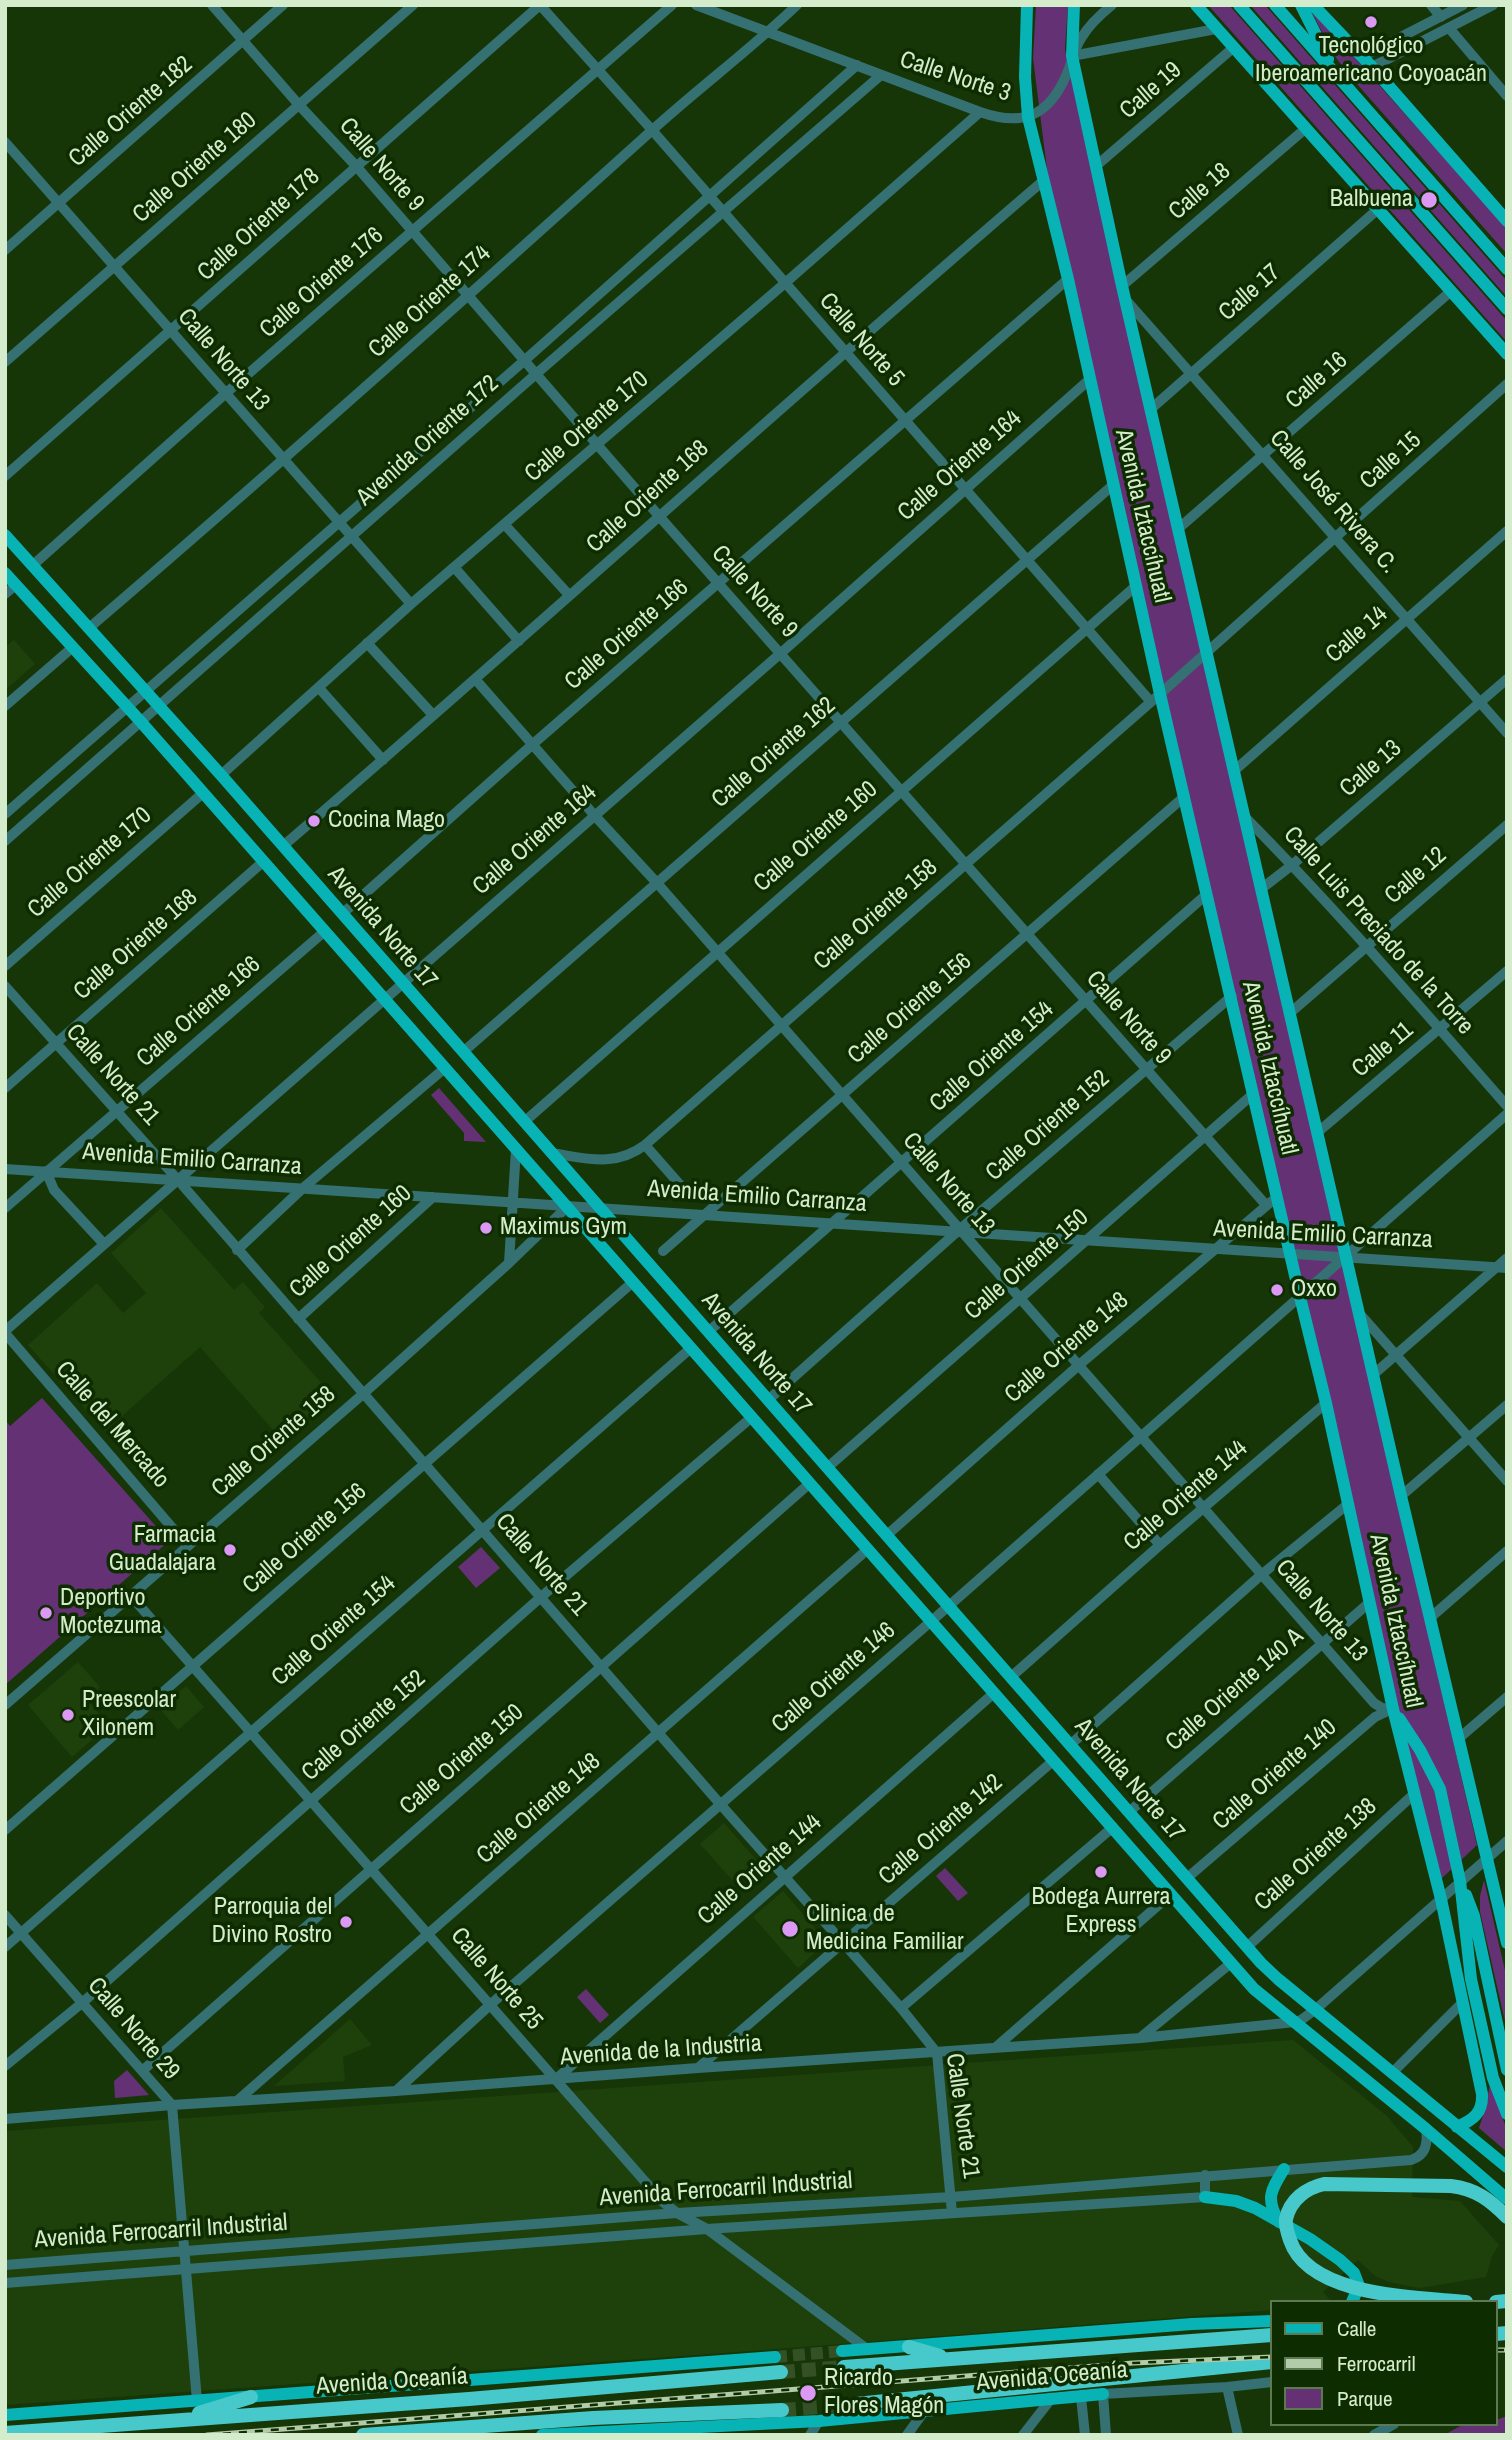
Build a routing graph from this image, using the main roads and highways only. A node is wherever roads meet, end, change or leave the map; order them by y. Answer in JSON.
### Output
{"nodes":[{"id":1,"x":1027,"y":5,"type":"edge"},
{"id":2,"x":1074,"y":5,"type":"edge"},
{"id":3,"x":1196,"y":5,"type":"edge"},
{"id":4,"x":1240,"y":5,"type":"edge"},
{"id":5,"x":1275,"y":5,"type":"edge"},
{"id":6,"x":1301,"y":5,"type":"edge"},
{"id":7,"x":1313,"y":5,"type":"edge"},
{"id":8,"x":1323,"y":11,"type":"edge"},
{"id":9,"x":1336,"y":75,"type":"junction"},
{"id":10,"x":1507,"y":221,"type":"edge"},
{"id":11,"x":1507,"y":269,"type":"edge"},
{"id":12,"x":1507,"y":309,"type":"edge"},
{"id":13,"x":1507,"y":354,"type":"edge"},
{"id":14,"x":5,"y":535,"type":"edge"},
{"id":15,"x":5,"y":573,"type":"edge"},
{"id":16,"x":1392,"y":1709,"type":"junction"},
{"id":17,"x":1460,"y":1881,"type":"junction"},
{"id":18,"x":1507,"y":1943,"type":"edge"},
{"id":19,"x":1507,"y":2070,"type":"edge"},
{"id":20,"x":1507,"y":2114,"type":"edge"},
{"id":21,"x":1457,"y":2127,"type":"junction"},
{"id":22,"x":1507,"y":2167,"type":"edge"},
{"id":23,"x":1284,"y":2168,"type":"road end"},
{"id":24,"x":1205,"y":2197,"type":"road end"},
{"id":25,"x":1507,"y":2199,"type":"edge"},
{"id":26,"x":1507,"y":2217,"type":"edge"},
{"id":27,"x":1280,"y":2222,"type":"junction"},
{"id":28,"x":1353,"y":2300,"type":"edge"},
{"id":29,"x":1443,"y":2300,"type":"edge"},
{"id":30,"x":1268,"y":2321,"type":"edge"},
{"id":31,"x":1270,"y":2334,"type":"edge"},
{"id":32,"x":909,"y":2347,"type":"junction"},
{"id":33,"x":842,"y":2351,"type":"tunnel mouth"},
{"id":34,"x":775,"y":2357,"type":"tunnel mouth"},
{"id":35,"x":951,"y":2358,"type":"junction"},
{"id":36,"x":1270,"y":2362,"type":"edge"},
{"id":37,"x":844,"y":2367,"type":"tunnel mouth"},
{"id":38,"x":781,"y":2372,"type":"tunnel mouth"},
{"id":39,"x":1185,"y":2373,"type":"junction"},
{"id":40,"x":1103,"y":2395,"type":"joint"},
{"id":41,"x":251,"y":2397,"type":"junction"},
{"id":42,"x":846,"y":2405,"type":"tunnel mouth"},
{"id":43,"x":782,"y":2410,"type":"tunnel mouth"},
{"id":44,"x":5,"y":2415,"type":"edge"},
{"id":45,"x":173,"y":2421,"type":"junction"},
{"id":46,"x":728,"y":2430,"type":"edge"},
{"id":47,"x":5,"y":2433,"type":"edge"},
{"id":48,"x":608,"y":2433,"type":"edge"},
{"id":49,"x":363,"y":2435,"type":"edge"},
{"id":50,"x":542,"y":2435,"type":"edge"},
{"id":51,"x":548,"y":2435,"type":"edge"}],
"edges":[{"from":1,"to":16,"type":"main road","name":"Avenida Iztaccíhuatl"},
{"from":2,"to":18,"type":"main road","name":"Avenida Iztaccíhuatl"},
{"from":3,"to":13,"type":"main road"},
{"from":4,"to":12,"type":"main road"},
{"from":5,"to":9,"type":"main road"},
{"from":6,"to":9,"type":"main road"},
{"from":7,"to":8,"type":"main road"},
{"from":8,"to":10,"type":"main road"},
{"from":9,"to":11,"type":"main road"},
{"from":14,"to":21,"type":"main road","name":"Avenida Norte 17"},
{"from":15,"to":25,"type":"main road","name":"Avenida Norte 17"},
{"from":16,"to":17,"type":"main road"},
{"from":16,"to":21,"type":"main road","name":"Avenida Iztaccíhuatl"},
{"from":17,"to":19,"type":"main road"},
{"from":17,"to":20,"type":"main road"},
{"from":21,"to":22,"type":"main road","name":"Avenida Norte 17"},
{"from":23,"to":27,"type":"main road"},
{"from":24,"to":27,"type":"main road"},
{"from":26,"to":29,"type":"highway"},
{"from":27,"to":28,"type":"main road"},
{"from":30,"to":32,"type":"main road","name":"Avenida Oceanía"},
{"from":31,"to":35,"type":"highway","name":"Avenida Oceanía"},
{"from":32,"to":33,"type":"main road","name":"Avenida Oceanía"},
{"from":32,"to":35,"type":"highway"},
{"from":34,"to":41,"type":"main road","name":"Avenida Oceanía"},
{"from":35,"to":37,"type":"highway","name":"Avenida Oceanía"},
{"from":36,"to":39,"type":"highway","name":"Avenida Oceanía"},
{"from":38,"to":45,"type":"highway","name":"Avenida Oceanía"},
{"from":39,"to":40,"type":"highway"},
{"from":39,"to":42,"type":"highway","name":"Avenida Oceanía"},
{"from":40,"to":46,"type":"main road","name":"Avenida Oceanía"},
{"from":41,"to":44,"type":"main road","name":"Avenida Oceanía"},
{"from":41,"to":45,"type":"highway"},
{"from":43,"to":49,"type":"highway","name":"Avenida Oceanía"},
{"from":45,"to":47,"type":"highway","name":"Avenida Oceanía"},
{"from":46,"to":48,"type":"main road","name":"Avenida Oceanía"},
{"from":48,"to":51,"type":"main road","name":"Avenida Oceanía"},
{"from":50,"to":51,"type":"main road","name":"Avenida Oceanía"}]}
